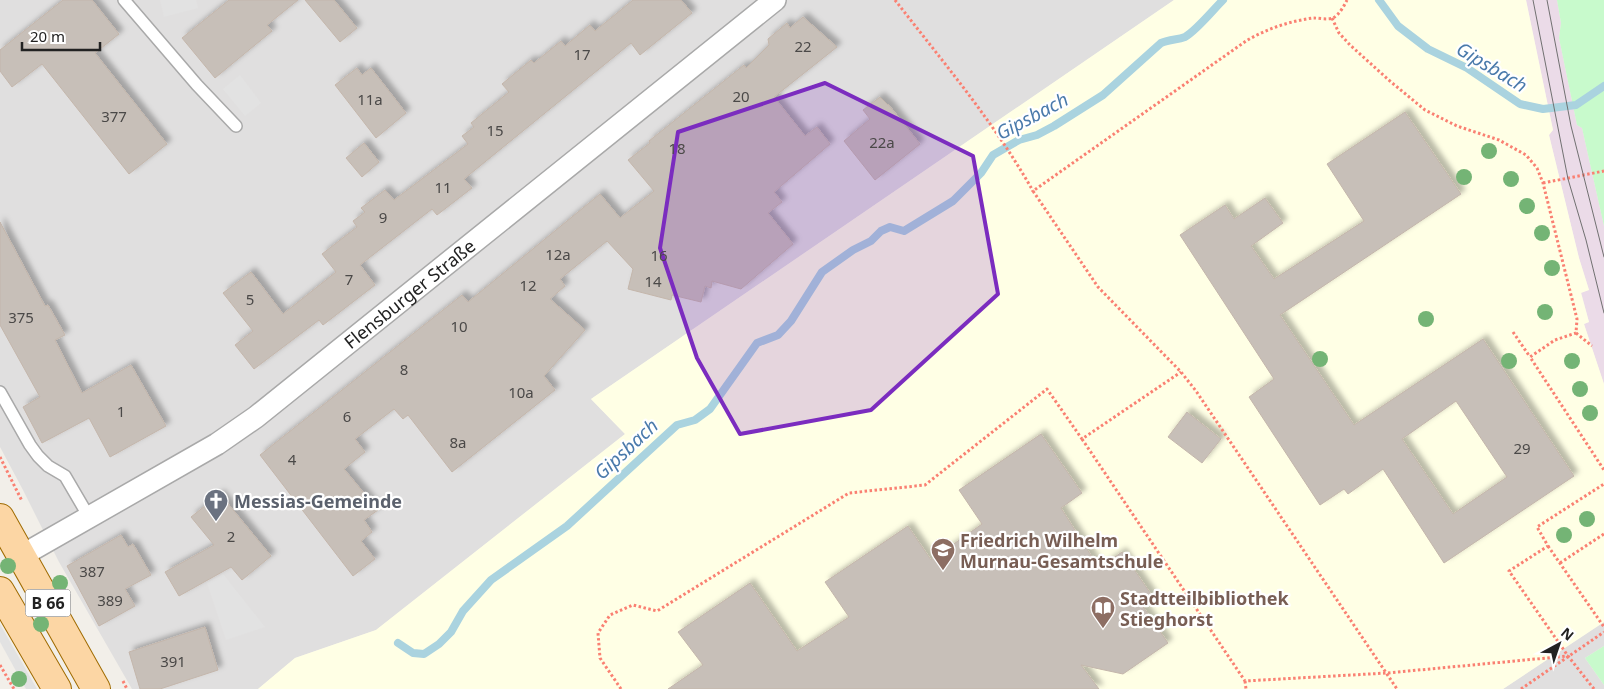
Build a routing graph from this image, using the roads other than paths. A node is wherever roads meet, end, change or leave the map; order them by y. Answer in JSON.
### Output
{"nodes":[{"id":1,"x":124,"y":0,"type":"edge"},
{"id":2,"x":776,"y":0,"type":"edge"},
{"id":3,"x":236,"y":126,"type":"dead end"},
{"id":4,"x":0,"y":392,"type":"edge"},
{"id":5,"x":89,"y":517,"type":"junction"},
{"id":6,"x":0,"y":518,"type":"edge"},
{"id":7,"x":21,"y":556,"type":"junction"},
{"id":8,"x":0,"y":591,"type":"edge"},
{"id":9,"x":57,"y":689,"type":"edge"},
{"id":10,"x":96,"y":689,"type":"edge"}],
"edges":[{"from":1,"to":3,"type":"lane"},
{"from":2,"to":5,"type":"street","name":"Flensburger Straße"},
{"from":4,"to":5,"type":"lane"},
{"from":5,"to":7,"type":"street","name":"Flensburger Straße"},
{"from":6,"to":7,"type":"main road","number":"B 66"},
{"from":7,"to":10,"type":"main road","number":"B 66"},
{"from":8,"to":9,"type":"main road","number":"B 66"}]}
